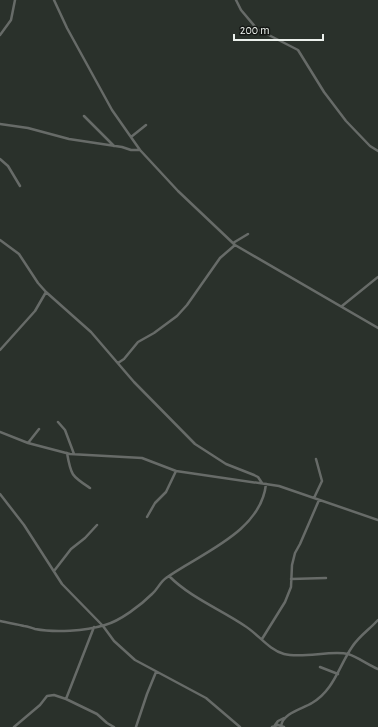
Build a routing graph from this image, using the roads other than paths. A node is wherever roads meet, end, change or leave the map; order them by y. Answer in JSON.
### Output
{"nodes":[{"id":1,"x":15,"y":0,"type":"edge"},
{"id":2,"x":54,"y":0,"type":"edge"},
{"id":3,"x":236,"y":0,"type":"edge"},
{"id":4,"x":0,"y":34,"type":"edge"},
{"id":5,"x":84,"y":116,"type":"dead end"},
{"id":6,"x":0,"y":124,"type":"edge"},
{"id":7,"x":146,"y":125,"type":"dead end"},
{"id":8,"x":131,"y":137,"type":"junction"},
{"id":9,"x":114,"y":146,"type":"junction"},
{"id":10,"x":140,"y":150,"type":"junction"},
{"id":11,"x":378,"y":151,"type":"edge"},
{"id":12,"x":0,"y":158,"type":"edge"},
{"id":13,"x":20,"y":186,"type":"dead end"},
{"id":14,"x":248,"y":234,"type":"dead end"},
{"id":15,"x":0,"y":240,"type":"edge"},
{"id":16,"x":234,"y":244,"type":"junction"},
{"id":17,"x":378,"y":277,"type":"edge"},
{"id":18,"x":46,"y":292,"type":"junction"},
{"id":19,"x":342,"y":306,"type":"junction"},
{"id":20,"x":378,"y":328,"type":"edge"},
{"id":21,"x":0,"y":350,"type":"edge"},
{"id":22,"x":118,"y":363,"type":"junction"},
{"id":23,"x":58,"y":422,"type":"dead end"},
{"id":24,"x":39,"y":428,"type":"dead end"},
{"id":25,"x":0,"y":432,"type":"edge"},
{"id":26,"x":28,"y":443,"type":"junction"},
{"id":27,"x":67,"y":453,"type":"junction"},
{"id":28,"x":74,"y":454,"type":"junction"},
{"id":29,"x":316,"y":459,"type":"dead end"},
{"id":30,"x":176,"y":471,"type":"junction"},
{"id":31,"x":262,"y":484,"type":"junction"},
{"id":32,"x":266,"y":484,"type":"junction"},
{"id":33,"x":90,"y":488,"type":"dead end"},
{"id":34,"x":0,"y":494,"type":"edge"},
{"id":35,"x":314,"y":499,"type":"junction"},
{"id":36,"x":319,"y":500,"type":"junction"},
{"id":37,"x":147,"y":517,"type":"dead end"},
{"id":38,"x":378,"y":520,"type":"edge"},
{"id":39,"x":97,"y":525,"type":"dead end"},
{"id":40,"x":54,"y":571,"type":"junction"},
{"id":41,"x":169,"y":576,"type":"junction"},
{"id":42,"x":326,"y":578,"type":"dead end"},
{"id":43,"x":291,"y":579,"type":"junction"},
{"id":44,"x":378,"y":620,"type":"edge"},
{"id":45,"x":0,"y":621,"type":"edge"},
{"id":46,"x":103,"y":626,"type":"junction"},
{"id":47,"x":94,"y":627,"type":"junction"},
{"id":48,"x":262,"y":639,"type":"junction"},
{"id":49,"x":348,"y":654,"type":"junction"},
{"id":50,"x":320,"y":667,"type":"dead end"},
{"id":51,"x":378,"y":669,"type":"edge"},
{"id":52,"x":156,"y":672,"type":"junction"},
{"id":53,"x":338,"y":674,"type":"junction"},
{"id":54,"x":66,"y":699,"type":"junction"},
{"id":55,"x":284,"y":718,"type":"junction"},
{"id":56,"x":274,"y":726,"type":"edge"},
{"id":57,"x":282,"y":726,"type":"edge"},
{"id":58,"x":14,"y":727,"type":"edge"},
{"id":59,"x":114,"y":727,"type":"edge"},
{"id":60,"x":136,"y":727,"type":"edge"},
{"id":61,"x":240,"y":727,"type":"edge"}],
"edges":[{"from":1,"to":4,"type":"street"},
{"from":2,"to":8,"type":"street"},
{"from":3,"to":11,"type":"street"},
{"from":5,"to":9,"type":"street"},
{"from":6,"to":9,"type":"street"},
{"from":7,"to":8,"type":"street"},
{"from":8,"to":10,"type":"street"},
{"from":9,"to":10,"type":"street"},
{"from":10,"to":16,"type":"street"},
{"from":12,"to":13,"type":"street"},
{"from":14,"to":16,"type":"street"},
{"from":15,"to":18,"type":"street"},
{"from":16,"to":19,"type":"street"},
{"from":16,"to":22,"type":"street"},
{"from":17,"to":19,"type":"street"},
{"from":18,"to":21,"type":"street"},
{"from":18,"to":22,"type":"street"},
{"from":19,"to":20,"type":"street"},
{"from":22,"to":31,"type":"street"},
{"from":23,"to":28,"type":"street"},
{"from":24,"to":26,"type":"street"},
{"from":25,"to":26,"type":"street"},
{"from":26,"to":27,"type":"street"},
{"from":27,"to":28,"type":"street"},
{"from":27,"to":33,"type":"street"},
{"from":28,"to":30,"type":"street"},
{"from":29,"to":35,"type":"street"},
{"from":30,"to":31,"type":"street"},
{"from":30,"to":37,"type":"street"},
{"from":31,"to":32,"type":"street"},
{"from":32,"to":35,"type":"street"},
{"from":32,"to":41,"type":"street"},
{"from":34,"to":40,"type":"street"},
{"from":35,"to":36,"type":"street"},
{"from":36,"to":38,"type":"street"},
{"from":36,"to":43,"type":"street"},
{"from":39,"to":40,"type":"street"},
{"from":40,"to":46,"type":"street"},
{"from":41,"to":46,"type":"street"},
{"from":41,"to":48,"type":"street"},
{"from":42,"to":43,"type":"street"},
{"from":43,"to":48,"type":"street"},
{"from":44,"to":49,"type":"street"},
{"from":45,"to":47,"type":"street"},
{"from":46,"to":47,"type":"street"},
{"from":46,"to":52,"type":"street"},
{"from":47,"to":54,"type":"street"},
{"from":48,"to":49,"type":"street"},
{"from":49,"to":51,"type":"street"},
{"from":49,"to":53,"type":"street"},
{"from":50,"to":53,"type":"street"},
{"from":52,"to":60,"type":"street"},
{"from":52,"to":61,"type":"street"},
{"from":53,"to":55,"type":"street"},
{"from":54,"to":58,"type":"street"},
{"from":54,"to":59,"type":"street"},
{"from":55,"to":56,"type":"street"},
{"from":55,"to":57,"type":"street"},
{"from":56,"to":57,"type":"street"}]}
